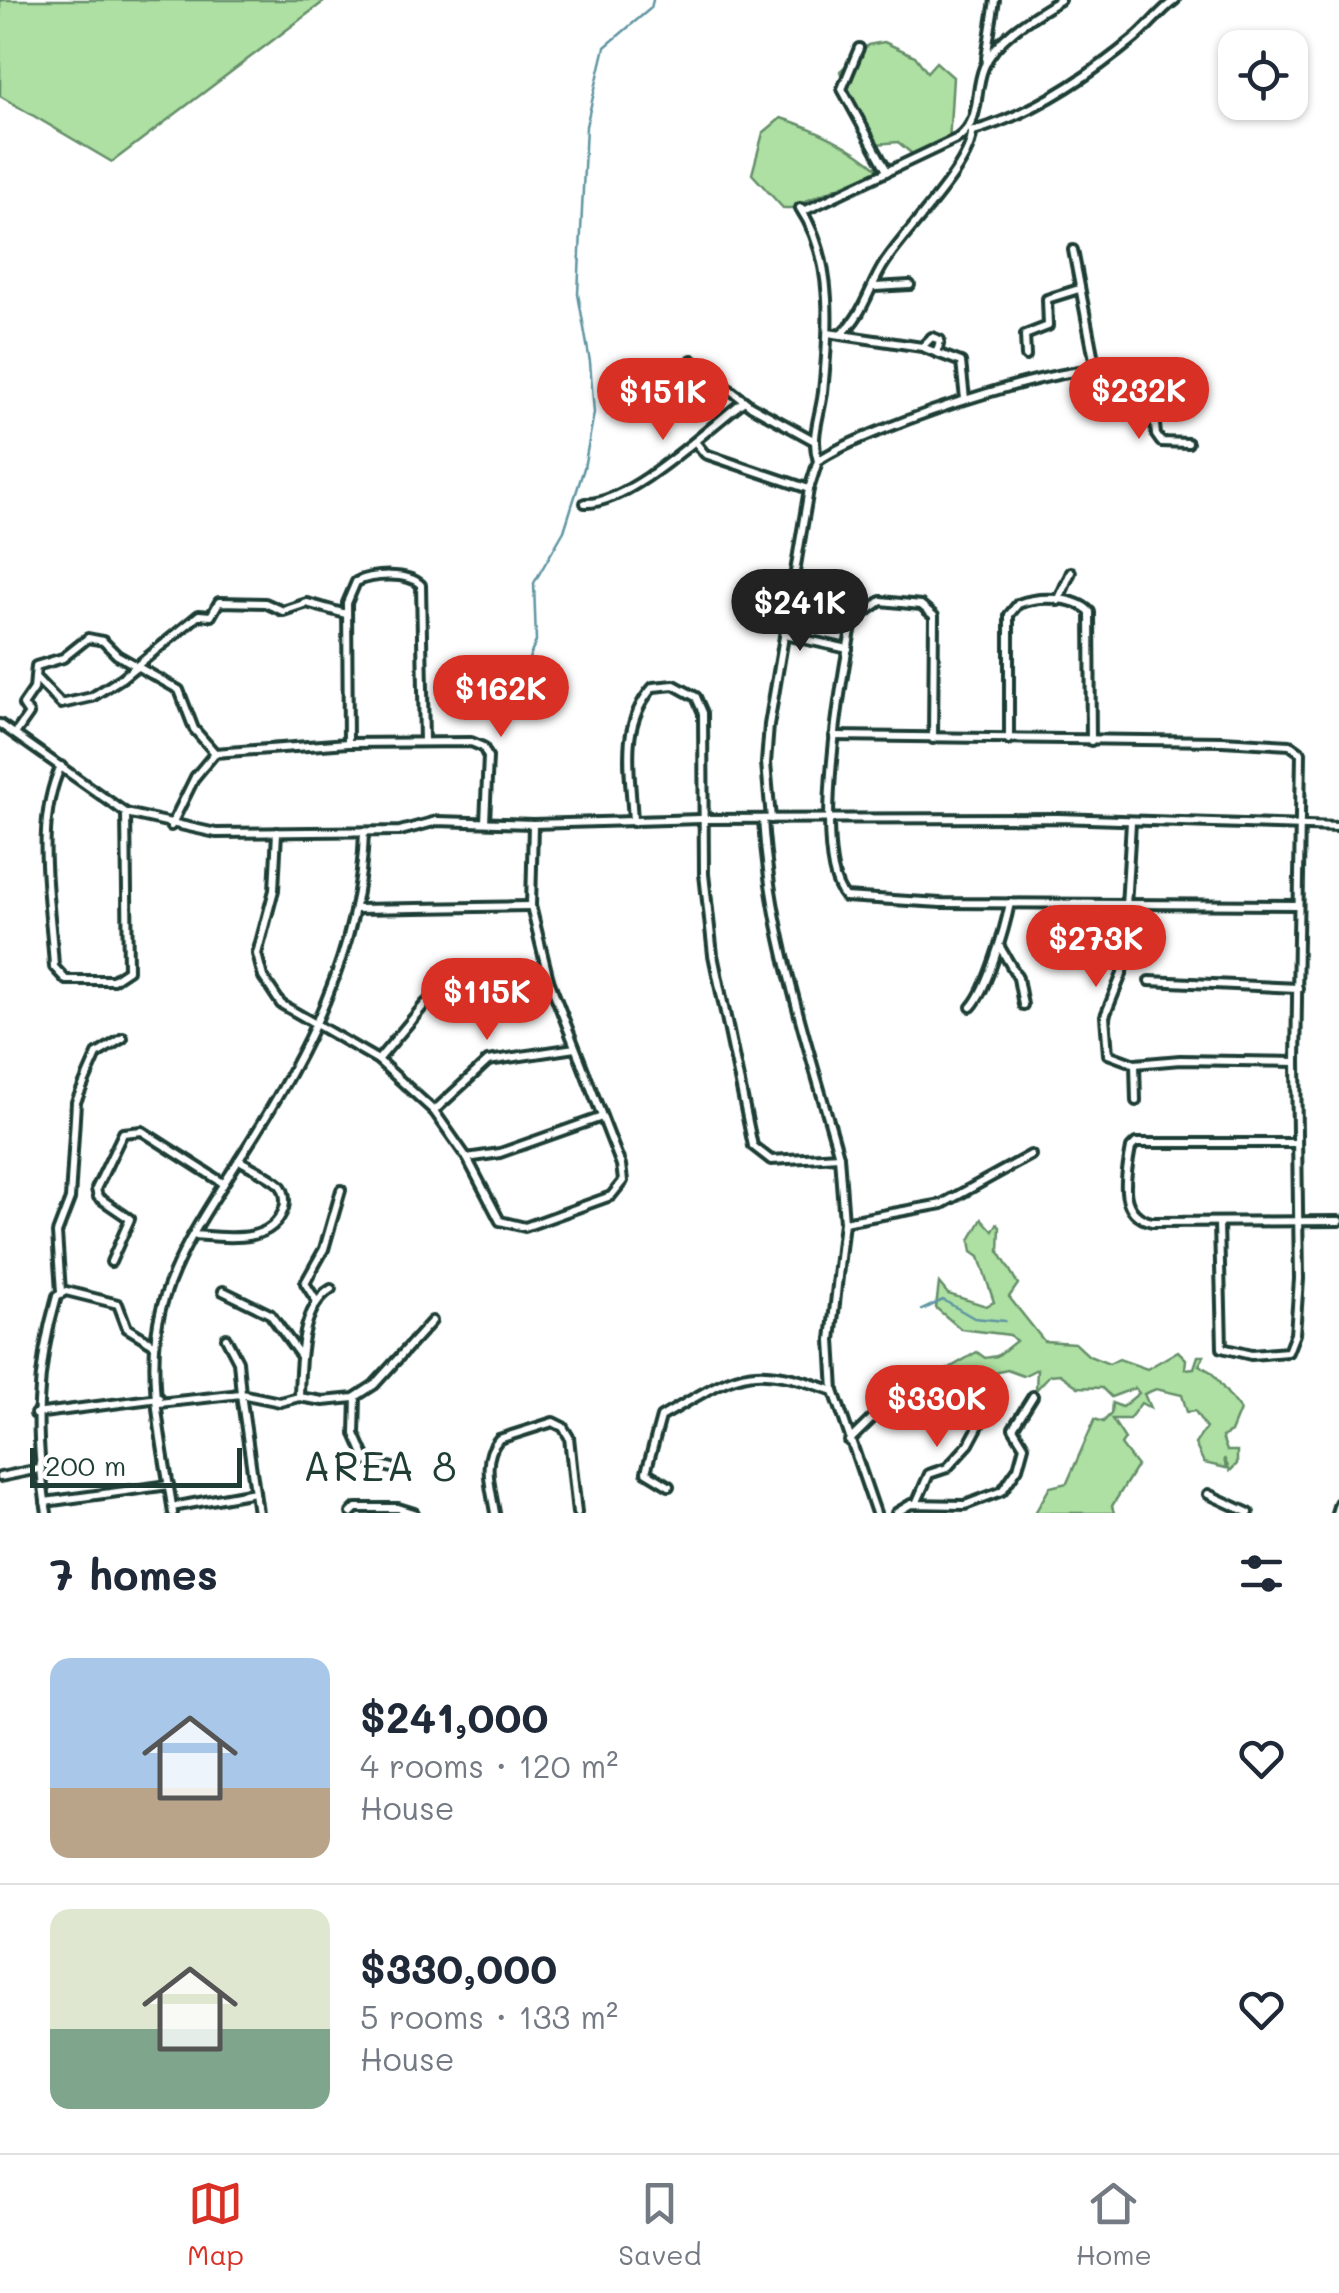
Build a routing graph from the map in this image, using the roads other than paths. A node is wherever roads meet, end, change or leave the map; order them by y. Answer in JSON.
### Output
{"nodes":[{"id":1,"x":994,"y":0,"type":"edge"},
{"id":2,"x":1060,"y":0,"type":"edge"},
{"id":3,"x":1175,"y":0,"type":"edge"},
{"id":4,"x":859,"y":48,"type":"dead end"},
{"id":5,"x":986,"y":64,"type":"junction"},
{"id":6,"x":970,"y":131,"type":"junction"},
{"id":7,"x":887,"y":170,"type":"junction"},
{"id":8,"x":1073,"y":250,"type":"dead end"},
{"id":9,"x":910,"y":285,"type":"dead end"},
{"id":10,"x":875,"y":287,"type":"junction"},
{"id":11,"x":1079,"y":289,"type":"junction"},
{"id":12,"x":828,"y":333,"type":"junction"},
{"id":13,"x":842,"y":334,"type":"junction"},
{"id":14,"x":922,"y":347,"type":"junction"},
{"id":15,"x":937,"y":352,"type":"junction"},
{"id":16,"x":1026,"y":356,"type":"dead end"},
{"id":17,"x":692,"y":360,"type":"dead end"},
{"id":18,"x":1096,"y":370,"type":"junction"},
{"id":19,"x":965,"y":399,"type":"junction"},
{"id":20,"x":744,"y":400,"type":"junction"},
{"id":21,"x":813,"y":440,"type":"junction"},
{"id":22,"x":1188,"y":443,"type":"dead end"},
{"id":23,"x":697,"y":444,"type":"junction"},
{"id":24,"x":818,"y":461,"type":"junction"},
{"id":25,"x":809,"y":489,"type":"junction"},
{"id":26,"x":585,"y":503,"type":"dead end"},
{"id":27,"x":1071,"y":572,"type":"dead end"},
{"id":28,"x":1058,"y":600,"type":"junction"},
{"id":29,"x":346,"y":614,"type":"junction"},
{"id":30,"x":785,"y":635,"type":"junction"},
{"id":31,"x":848,"y":649,"type":"junction"},
{"id":32,"x":136,"y":665,"type":"junction"},
{"id":33,"x":36,"y":678,"type":"junction"},
{"id":34,"x":0,"y":724,"type":"edge"},
{"id":35,"x":15,"y":734,"type":"junction"},
{"id":36,"x":834,"y":736,"type":"junction"},
{"id":37,"x":933,"y":739,"type":"junction"},
{"id":38,"x":1009,"y":740,"type":"junction"},
{"id":39,"x":1091,"y":741,"type":"junction"},
{"id":40,"x":424,"y":742,"type":"junction"},
{"id":41,"x":348,"y":743,"type":"junction"},
{"id":42,"x":215,"y":753,"type":"junction"},
{"id":43,"x":60,"y":766,"type":"junction"},
{"id":44,"x":126,"y":813,"type":"junction"},
{"id":45,"x":702,"y":819,"type":"junction"},
{"id":46,"x":767,"y":819,"type":"junction"},
{"id":47,"x":831,"y":820,"type":"junction"},
{"id":48,"x":485,"y":822,"type":"junction"},
{"id":49,"x":633,"y":822,"type":"junction"},
{"id":50,"x":1131,"y":822,"type":"junction"},
{"id":51,"x":1303,"y":823,"type":"junction"},
{"id":52,"x":533,"y":824,"type":"junction"},
{"id":53,"x":171,"y":826,"type":"junction"},
{"id":54,"x":1339,"y":827,"type":"edge"},
{"id":55,"x":277,"y":832,"type":"junction"},
{"id":56,"x":364,"y":832,"type":"junction"},
{"id":57,"x":1010,"y":903,"type":"junction"},
{"id":58,"x":1129,"y":903,"type":"junction"},
{"id":59,"x":1298,"y":905,"type":"junction"},
{"id":60,"x":531,"y":906,"type":"junction"},
{"id":61,"x":357,"y":910,"type":"junction"},
{"id":62,"x":1000,"y":946,"type":"junction"},
{"id":63,"x":549,"y":980,"type":"junction"},
{"id":64,"x":1150,"y":981,"type":"dead end"},
{"id":65,"x":1298,"y":988,"type":"junction"},
{"id":66,"x":1022,"y":1004,"type":"dead end"},
{"id":67,"x":971,"y":1008,"type":"dead end"},
{"id":68,"x":317,"y":1023,"type":"junction"},
{"id":69,"x":123,"y":1038,"type":"dead end"},
{"id":70,"x":575,"y":1048,"type":"junction"},
{"id":71,"x":378,"y":1060,"type":"junction"},
{"id":72,"x":1296,"y":1062,"type":"junction"},
{"id":73,"x":1134,"y":1064,"type":"junction"},
{"id":74,"x":1136,"y":1101,"type":"dead end"},
{"id":75,"x":434,"y":1110,"type":"junction"},
{"id":76,"x":602,"y":1117,"type":"junction"},
{"id":77,"x":1296,"y":1143,"type":"junction"},
{"id":78,"x":1031,"y":1155,"type":"dead end"},
{"id":79,"x":838,"y":1156,"type":"junction"},
{"id":80,"x":468,"y":1158,"type":"junction"},
{"id":81,"x":239,"y":1160,"type":"junction"},
{"id":82,"x":223,"y":1183,"type":"junction"},
{"id":83,"x":341,"y":1190,"type":"dead end"},
{"id":84,"x":1298,"y":1221,"type":"junction"},
{"id":85,"x":1339,"y":1221,"type":"edge"},
{"id":86,"x":844,"y":1222,"type":"junction"},
{"id":87,"x":1220,"y":1223,"type":"junction"},
{"id":88,"x":192,"y":1236,"type":"junction"},
{"id":89,"x":111,"y":1262,"type":"dead end"},
{"id":90,"x":331,"y":1289,"type":"dead end"},
{"id":91,"x":223,"y":1291,"type":"dead end"},
{"id":92,"x":61,"y":1292,"type":"junction"},
{"id":93,"x":317,"y":1302,"type":"junction"},
{"id":94,"x":432,"y":1321,"type":"dead end"},
{"id":95,"x":226,"y":1338,"type":"dead end"},
{"id":96,"x":155,"y":1345,"type":"junction"},
{"id":97,"x":301,"y":1357,"type":"junction"},
{"id":98,"x":890,"y":1385,"type":"dead end"},
{"id":99,"x":834,"y":1391,"type":"junction"},
{"id":100,"x":241,"y":1394,"type":"junction"},
{"id":101,"x":1032,"y":1396,"type":"dead end"},
{"id":102,"x":299,"y":1397,"type":"junction"},
{"id":103,"x":356,"y":1397,"type":"junction"},
{"id":104,"x":159,"y":1400,"type":"junction"},
{"id":105,"x":990,"y":1404,"type":"dead end"},
{"id":106,"x":35,"y":1414,"type":"junction"},
{"id":107,"x":849,"y":1441,"type":"junction"},
{"id":108,"x":39,"y":1468,"type":"junction"},
{"id":109,"x":392,"y":1468,"type":"dead end"},
{"id":110,"x":0,"y":1477,"type":"edge"},
{"id":111,"x":170,"y":1485,"type":"junction"},
{"id":112,"x":669,"y":1486,"type":"dead end"},
{"id":113,"x":255,"y":1492,"type":"junction"},
{"id":114,"x":1208,"y":1494,"type":"dead end"},
{"id":115,"x":45,"y":1502,"type":"junction"},
{"id":116,"x":1339,"y":1503,"type":"edge"},
{"id":117,"x":916,"y":1504,"type":"junction"},
{"id":118,"x":173,"y":1510,"type":"edge"},
{"id":119,"x":47,"y":1513,"type":"edge"},
{"id":120,"x":258,"y":1513,"type":"edge"},
{"id":121,"x":351,"y":1513,"type":"edge"},
{"id":122,"x":414,"y":1513,"type":"edge"},
{"id":123,"x":495,"y":1513,"type":"edge"},
{"id":124,"x":577,"y":1513,"type":"edge"},
{"id":125,"x":876,"y":1513,"type":"edge"},
{"id":126,"x":896,"y":1513,"type":"edge"},
{"id":127,"x":1249,"y":1513,"type":"edge"},
{"id":128,"x":1336,"y":1513,"type":"edge"}],
"edges":[{"from":1,"to":5,"type":"street"},
{"from":2,"to":5,"type":"street"},
{"from":3,"to":6,"type":"street"},
{"from":4,"to":7,"type":"street"},
{"from":5,"to":6,"type":"street"},
{"from":6,"to":7,"type":"street"},
{"from":6,"to":10,"type":"street"},
{"from":7,"to":12,"type":"street"},
{"from":8,"to":11,"type":"street"},
{"from":9,"to":10,"type":"street"},
{"from":10,"to":13,"type":"street"},
{"from":11,"to":16,"type":"street"},
{"from":11,"to":18,"type":"street"},
{"from":12,"to":13,"type":"street"},
{"from":12,"to":21,"type":"street"},
{"from":13,"to":14,"type":"street"},
{"from":14,"to":15,"type":"street"},
{"from":14,"to":15,"type":"street"},
{"from":15,"to":19,"type":"street"},
{"from":17,"to":20,"type":"street"},
{"from":18,"to":19,"type":"street"},
{"from":18,"to":22,"type":"street"},
{"from":19,"to":24,"type":"street"},
{"from":20,"to":21,"type":"street"},
{"from":20,"to":23,"type":"street"},
{"from":21,"to":24,"type":"street"},
{"from":23,"to":25,"type":"street"},
{"from":23,"to":26,"type":"street"},
{"from":24,"to":25,"type":"street"},
{"from":25,"to":30,"type":"street"},
{"from":27,"to":28,"type":"street"},
{"from":28,"to":38,"type":"street"},
{"from":28,"to":39,"type":"street"},
{"from":29,"to":32,"type":"street"},
{"from":29,"to":40,"type":"street"},
{"from":29,"to":41,"type":"street"},
{"from":30,"to":31,"type":"street"},
{"from":30,"to":46,"type":"street"},
{"from":31,"to":36,"type":"street"},
{"from":31,"to":37,"type":"street"},
{"from":32,"to":33,"type":"street"},
{"from":32,"to":33,"type":"street"},
{"from":32,"to":42,"type":"street"},
{"from":33,"to":35,"type":"street"},
{"from":34,"to":35,"type":"street"},
{"from":35,"to":43,"type":"street"},
{"from":36,"to":37,"type":"street"},
{"from":36,"to":47,"type":"street"},
{"from":37,"to":38,"type":"street"},
{"from":38,"to":39,"type":"street"},
{"from":39,"to":51,"type":"street"},
{"from":40,"to":41,"type":"street"},
{"from":40,"to":48,"type":"street"},
{"from":41,"to":42,"type":"street"},
{"from":42,"to":53,"type":"street"},
{"from":43,"to":44,"type":"street"},
{"from":43,"to":44,"type":"street"},
{"from":44,"to":53,"type":"street"},
{"from":45,"to":46,"type":"street"},
{"from":45,"to":49,"type":"street"},
{"from":45,"to":49,"type":"street"},
{"from":45,"to":79,"type":"street"},
{"from":46,"to":47,"type":"street"},
{"from":46,"to":79,"type":"street"},
{"from":47,"to":50,"type":"street"},
{"from":47,"to":57,"type":"street"},
{"from":48,"to":52,"type":"street"},
{"from":48,"to":56,"type":"street"},
{"from":49,"to":52,"type":"street"},
{"from":50,"to":51,"type":"street"},
{"from":50,"to":58,"type":"street"},
{"from":51,"to":54,"type":"street"},
{"from":51,"to":59,"type":"street"},
{"from":52,"to":60,"type":"street"},
{"from":53,"to":55,"type":"street"},
{"from":55,"to":56,"type":"street"},
{"from":55,"to":68,"type":"street"},
{"from":56,"to":61,"type":"street"},
{"from":57,"to":58,"type":"street"},
{"from":57,"to":62,"type":"street"},
{"from":58,"to":59,"type":"street"},
{"from":58,"to":73,"type":"street"},
{"from":59,"to":65,"type":"street"},
{"from":60,"to":61,"type":"street"},
{"from":60,"to":63,"type":"street"},
{"from":61,"to":68,"type":"street"},
{"from":62,"to":66,"type":"street"},
{"from":62,"to":67,"type":"street"},
{"from":63,"to":70,"type":"street"},
{"from":63,"to":71,"type":"street"},
{"from":64,"to":65,"type":"street"},
{"from":65,"to":72,"type":"street"},
{"from":68,"to":71,"type":"street"},
{"from":68,"to":81,"type":"street"},
{"from":69,"to":92,"type":"street"},
{"from":70,"to":75,"type":"street"},
{"from":70,"to":76,"type":"street"},
{"from":71,"to":75,"type":"street"},
{"from":72,"to":73,"type":"street"},
{"from":72,"to":77,"type":"street"},
{"from":73,"to":74,"type":"street"},
{"from":75,"to":80,"type":"street"},
{"from":76,"to":80,"type":"street"},
{"from":76,"to":80,"type":"street"},
{"from":77,"to":84,"type":"street"},
{"from":77,"to":87,"type":"street"},
{"from":78,"to":86,"type":"street"},
{"from":79,"to":86,"type":"street"},
{"from":81,"to":82,"type":"street"},
{"from":81,"to":88,"type":"street"},
{"from":82,"to":88,"type":"street"},
{"from":82,"to":89,"type":"street"},
{"from":83,"to":93,"type":"street"},
{"from":84,"to":85,"type":"street"},
{"from":84,"to":87,"type":"street"},
{"from":84,"to":87,"type":"street"},
{"from":86,"to":99,"type":"street"},
{"from":88,"to":96,"type":"street"},
{"from":90,"to":93,"type":"street"},
{"from":91,"to":97,"type":"street"},
{"from":92,"to":96,"type":"street"},
{"from":92,"to":106,"type":"street"},
{"from":93,"to":97,"type":"street"},
{"from":94,"to":103,"type":"street"},
{"from":95,"to":100,"type":"street"},
{"from":96,"to":104,"type":"street"},
{"from":97,"to":102,"type":"street"},
{"from":98,"to":107,"type":"street"},
{"from":99,"to":107,"type":"street"},
{"from":99,"to":112,"type":"street"},
{"from":100,"to":102,"type":"street"},
{"from":100,"to":104,"type":"street"},
{"from":100,"to":113,"type":"street"},
{"from":101,"to":117,"type":"street"},
{"from":102,"to":103,"type":"street"},
{"from":103,"to":109,"type":"street"},
{"from":104,"to":106,"type":"street"},
{"from":104,"to":111,"type":"street"},
{"from":105,"to":117,"type":"street"},
{"from":106,"to":108,"type":"street"},
{"from":107,"to":125,"type":"street"},
{"from":108,"to":110,"type":"street"},
{"from":108,"to":115,"type":"street"},
{"from":111,"to":115,"type":"street"},
{"from":111,"to":118,"type":"street"},
{"from":113,"to":118,"type":"street"},
{"from":113,"to":120,"type":"street"},
{"from":114,"to":127,"type":"street"},
{"from":115,"to":119,"type":"street"},
{"from":116,"to":128,"type":"street"},
{"from":117,"to":126,"type":"street"},
{"from":121,"to":122,"type":"street"},
{"from":123,"to":124,"type":"street"}]}
